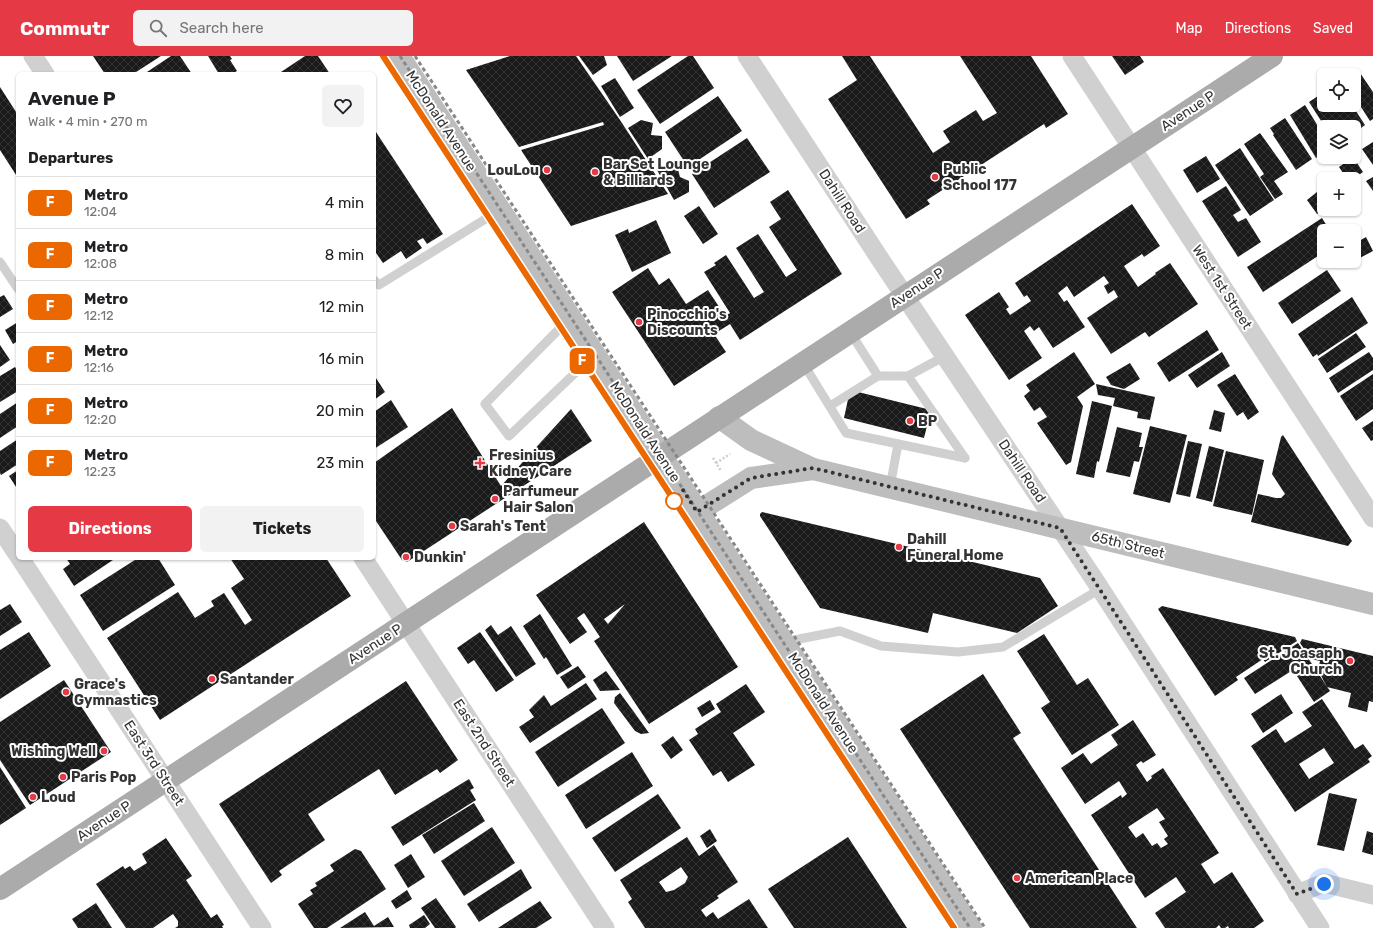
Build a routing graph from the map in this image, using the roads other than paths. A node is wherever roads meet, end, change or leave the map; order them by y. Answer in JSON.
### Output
{"nodes":[{"id":1,"x":33,"y":56,"type":"edge"},
{"id":2,"x":399,"y":56,"type":"edge"},
{"id":3,"x":747,"y":56,"type":"edge"},
{"id":4,"x":1072,"y":56,"type":"edge"},
{"id":5,"x":1272,"y":56,"type":"edge"},
{"id":6,"x":44,"y":72,"type":"edge"},
{"id":7,"x":1132,"y":148,"type":"junction"},
{"id":8,"x":500,"y":210,"type":"junction"},
{"id":9,"x":0,"y":262,"type":"edge"},
{"id":10,"x":376,"y":282,"type":"edge"},
{"id":11,"x":16,"y":287,"type":"edge"},
{"id":12,"x":905,"y":296,"type":"junction"},
{"id":13,"x":570,"y":318,"type":"junction"},
{"id":14,"x":850,"y":332,"type":"junction"},
{"id":15,"x":594,"y":354,"type":"junction"},
{"id":16,"x":945,"y":356,"type":"junction"},
{"id":17,"x":803,"y":363,"type":"junction"},
{"id":18,"x":878,"y":376,"type":"junction"},
{"id":19,"x":908,"y":376,"type":"junction"},
{"id":20,"x":830,"y":406,"type":"junction"},
{"id":21,"x":719,"y":417,"type":"junction"},
{"id":22,"x":898,"y":444,"type":"junction"},
{"id":23,"x":661,"y":456,"type":"junction"},
{"id":24,"x":813,"y":468,"type":"junction"},
{"id":25,"x":890,"y":487,"type":"junction"},
{"id":26,"x":697,"y":512,"type":"junction"},
{"id":27,"x":1373,"y":518,"type":"edge"},
{"id":28,"x":0,"y":528,"type":"edge"},
{"id":29,"x":1060,"y":528,"type":"junction"},
{"id":30,"x":16,"y":552,"type":"edge"},
{"id":31,"x":21,"y":560,"type":"edge"},
{"id":32,"x":364,"y":560,"type":"edge"},
{"id":33,"x":1100,"y":589,"type":"junction"},
{"id":34,"x":1373,"y":604,"type":"edge"},
{"id":35,"x":406,"y":623,"type":"junction"},
{"id":36,"x":783,"y":643,"type":"junction"},
{"id":37,"x":166,"y":780,"type":"junction"},
{"id":38,"x":0,"y":889,"type":"edge"},
{"id":39,"x":1297,"y":894,"type":"junction"},
{"id":40,"x":1373,"y":895,"type":"edge"},
{"id":41,"x":262,"y":928,"type":"edge"},
{"id":42,"x":605,"y":928,"type":"edge"},
{"id":43,"x":971,"y":928,"type":"edge"},
{"id":44,"x":1320,"y":928,"type":"edge"}],
"edges":[{"from":1,"to":6,"type":"street"},
{"from":2,"to":8,"type":"main road","name":"McDonald Avenue"},
{"from":3,"to":12,"type":"street","name":"Dahill Road"},
{"from":4,"to":7,"type":"street","name":"West 1st Street"},
{"from":5,"to":7,"type":"main road","name":"Avenue P"},
{"from":7,"to":12,"type":"main road","name":"Avenue P"},
{"from":7,"to":27,"type":"street","name":"West 1st Street"},
{"from":8,"to":10,"type":"lane"},
{"from":8,"to":13,"type":"main road","name":"McDonald Avenue"},
{"from":9,"to":11,"type":"lane"},
{"from":12,"to":14,"type":"main road","name":"Avenue P"},
{"from":12,"to":16,"type":"street","name":"Dahill Road"},
{"from":13,"to":15,"type":"main road","name":"McDonald Avenue"},
{"from":13,"to":15,"type":"lane"},
{"from":14,"to":17,"type":"main road","name":"Avenue P"},
{"from":14,"to":18,"type":"lane"},
{"from":15,"to":23,"type":"main road","name":"McDonald Avenue"},
{"from":16,"to":19,"type":"lane"},
{"from":16,"to":29,"type":"street","name":"Dahill Road"},
{"from":17,"to":20,"type":"lane"},
{"from":17,"to":21,"type":"main road","name":"Avenue P"},
{"from":18,"to":19,"type":"lane"},
{"from":18,"to":20,"type":"lane"},
{"from":19,"to":22,"type":"lane"},
{"from":20,"to":22,"type":"lane"},
{"from":21,"to":23,"type":"main road","name":"Avenue P"},
{"from":21,"to":24,"type":"main road","name":"65th Street"},
{"from":22,"to":25,"type":"lane"},
{"from":23,"to":26,"type":"main road","name":"McDonald Avenue"},
{"from":23,"to":35,"type":"main road","name":"Avenue P"},
{"from":24,"to":25,"type":"main road","name":"65th Street"},
{"from":24,"to":26,"type":"main road","name":"65th Street"},
{"from":25,"to":29,"type":"main road","name":"65th Street"},
{"from":26,"to":36,"type":"main road","name":"McDonald Avenue"},
{"from":28,"to":30,"type":"street"},
{"from":29,"to":33,"type":"street","name":"Dahill Road"},
{"from":29,"to":34,"type":"main road","name":"65th Street"},
{"from":31,"to":37,"type":"street","name":"East 3rd Street"},
{"from":32,"to":35,"type":"street","name":"East 2nd Street"},
{"from":33,"to":36,"type":"lane"},
{"from":33,"to":39,"type":"street","name":"Dahill Road"},
{"from":35,"to":37,"type":"main road","name":"Avenue P"},
{"from":35,"to":42,"type":"street","name":"East 2nd Street"},
{"from":36,"to":43,"type":"main road","name":"McDonald Avenue"},
{"from":37,"to":38,"type":"main road","name":"Avenue P"},
{"from":37,"to":41,"type":"street","name":"East 3rd Street"},
{"from":39,"to":40,"type":"street"},
{"from":39,"to":44,"type":"street","name":"Dahill Road"}]}
